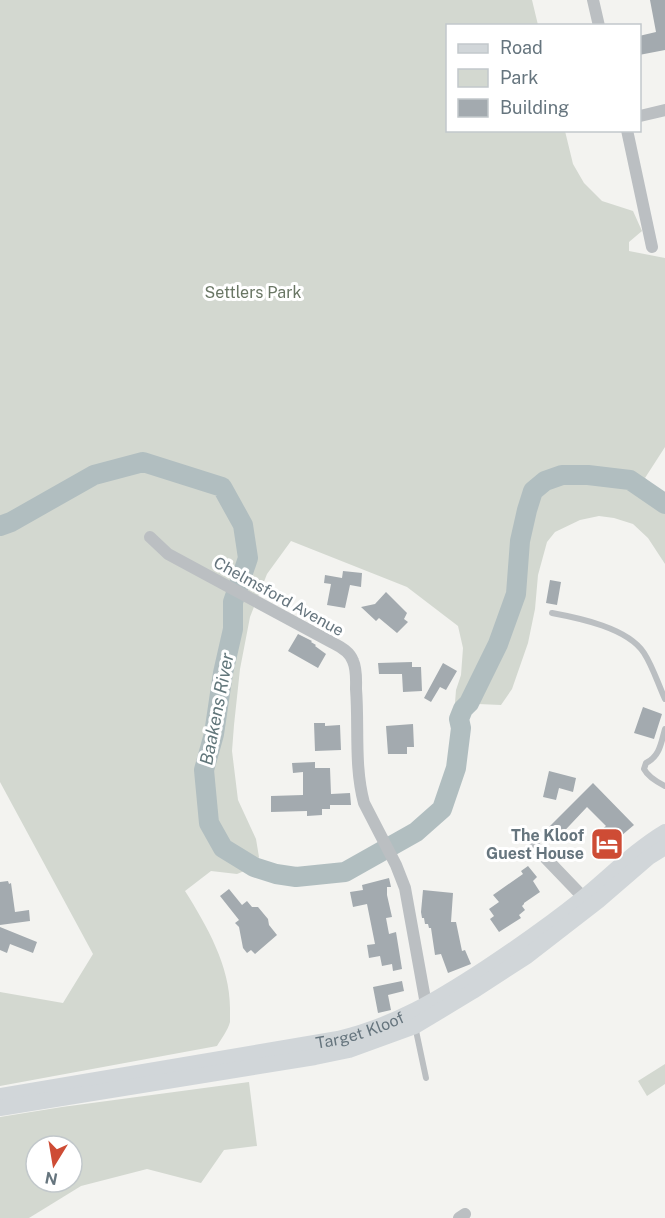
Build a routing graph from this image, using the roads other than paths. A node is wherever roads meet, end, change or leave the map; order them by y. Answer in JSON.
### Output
{"nodes":[{"id":1,"x":593,"y":0,"type":"edge"},
{"id":2,"x":599,"y":24,"type":"edge"},
{"id":3,"x":665,"y":110,"type":"edge"},
{"id":4,"x":641,"y":116,"type":"edge"},
{"id":5,"x":627,"y":132,"type":"edge"},
{"id":6,"x":652,"y":247,"type":"dead end"},
{"id":7,"x":150,"y":537,"type":"dead end"},
{"id":8,"x":552,"y":613,"type":"dead end"},
{"id":9,"x":665,"y":699,"type":"edge"},
{"id":10,"x":665,"y":729,"type":"edge"},
{"id":11,"x":665,"y":786,"type":"edge"},
{"id":12,"x":665,"y":832,"type":"edge"},
{"id":13,"x":535,"y":847,"type":"dead end"},
{"id":14,"x":665,"y":847,"type":"edge"},
{"id":15,"x":583,"y":897,"type":"junction"},
{"id":16,"x":423,"y":1016,"type":"junction"},
{"id":17,"x":261,"y":1059,"type":"junction"},
{"id":18,"x":426,"y":1078,"type":"dead end"},
{"id":19,"x":0,"y":1096,"type":"edge"},
{"id":20,"x":0,"y":1108,"type":"edge"}],
"edges":[{"from":1,"to":2,"type":"street"},
{"from":3,"to":4,"type":"street"},
{"from":5,"to":6,"type":"street"},
{"from":7,"to":16,"type":"street","name":"Chelmsford Avenue"},
{"from":8,"to":9,"type":"lane"},
{"from":10,"to":11,"type":"lane"},
{"from":12,"to":15,"type":"main road","name":"Target Kloof"},
{"from":13,"to":15,"type":"street"},
{"from":14,"to":16,"type":"main road","name":"Target Kloof"},
{"from":15,"to":16,"type":"main road","name":"Target Kloof"},
{"from":16,"to":17,"type":"main road","name":"Target Kloof"},
{"from":16,"to":17,"type":"main road","name":"Target Kloof"},
{"from":16,"to":18,"type":"lane"},
{"from":17,"to":19,"type":"main road","name":"Target Kloof"},
{"from":17,"to":20,"type":"main road","name":"Target Kloof"}]}
